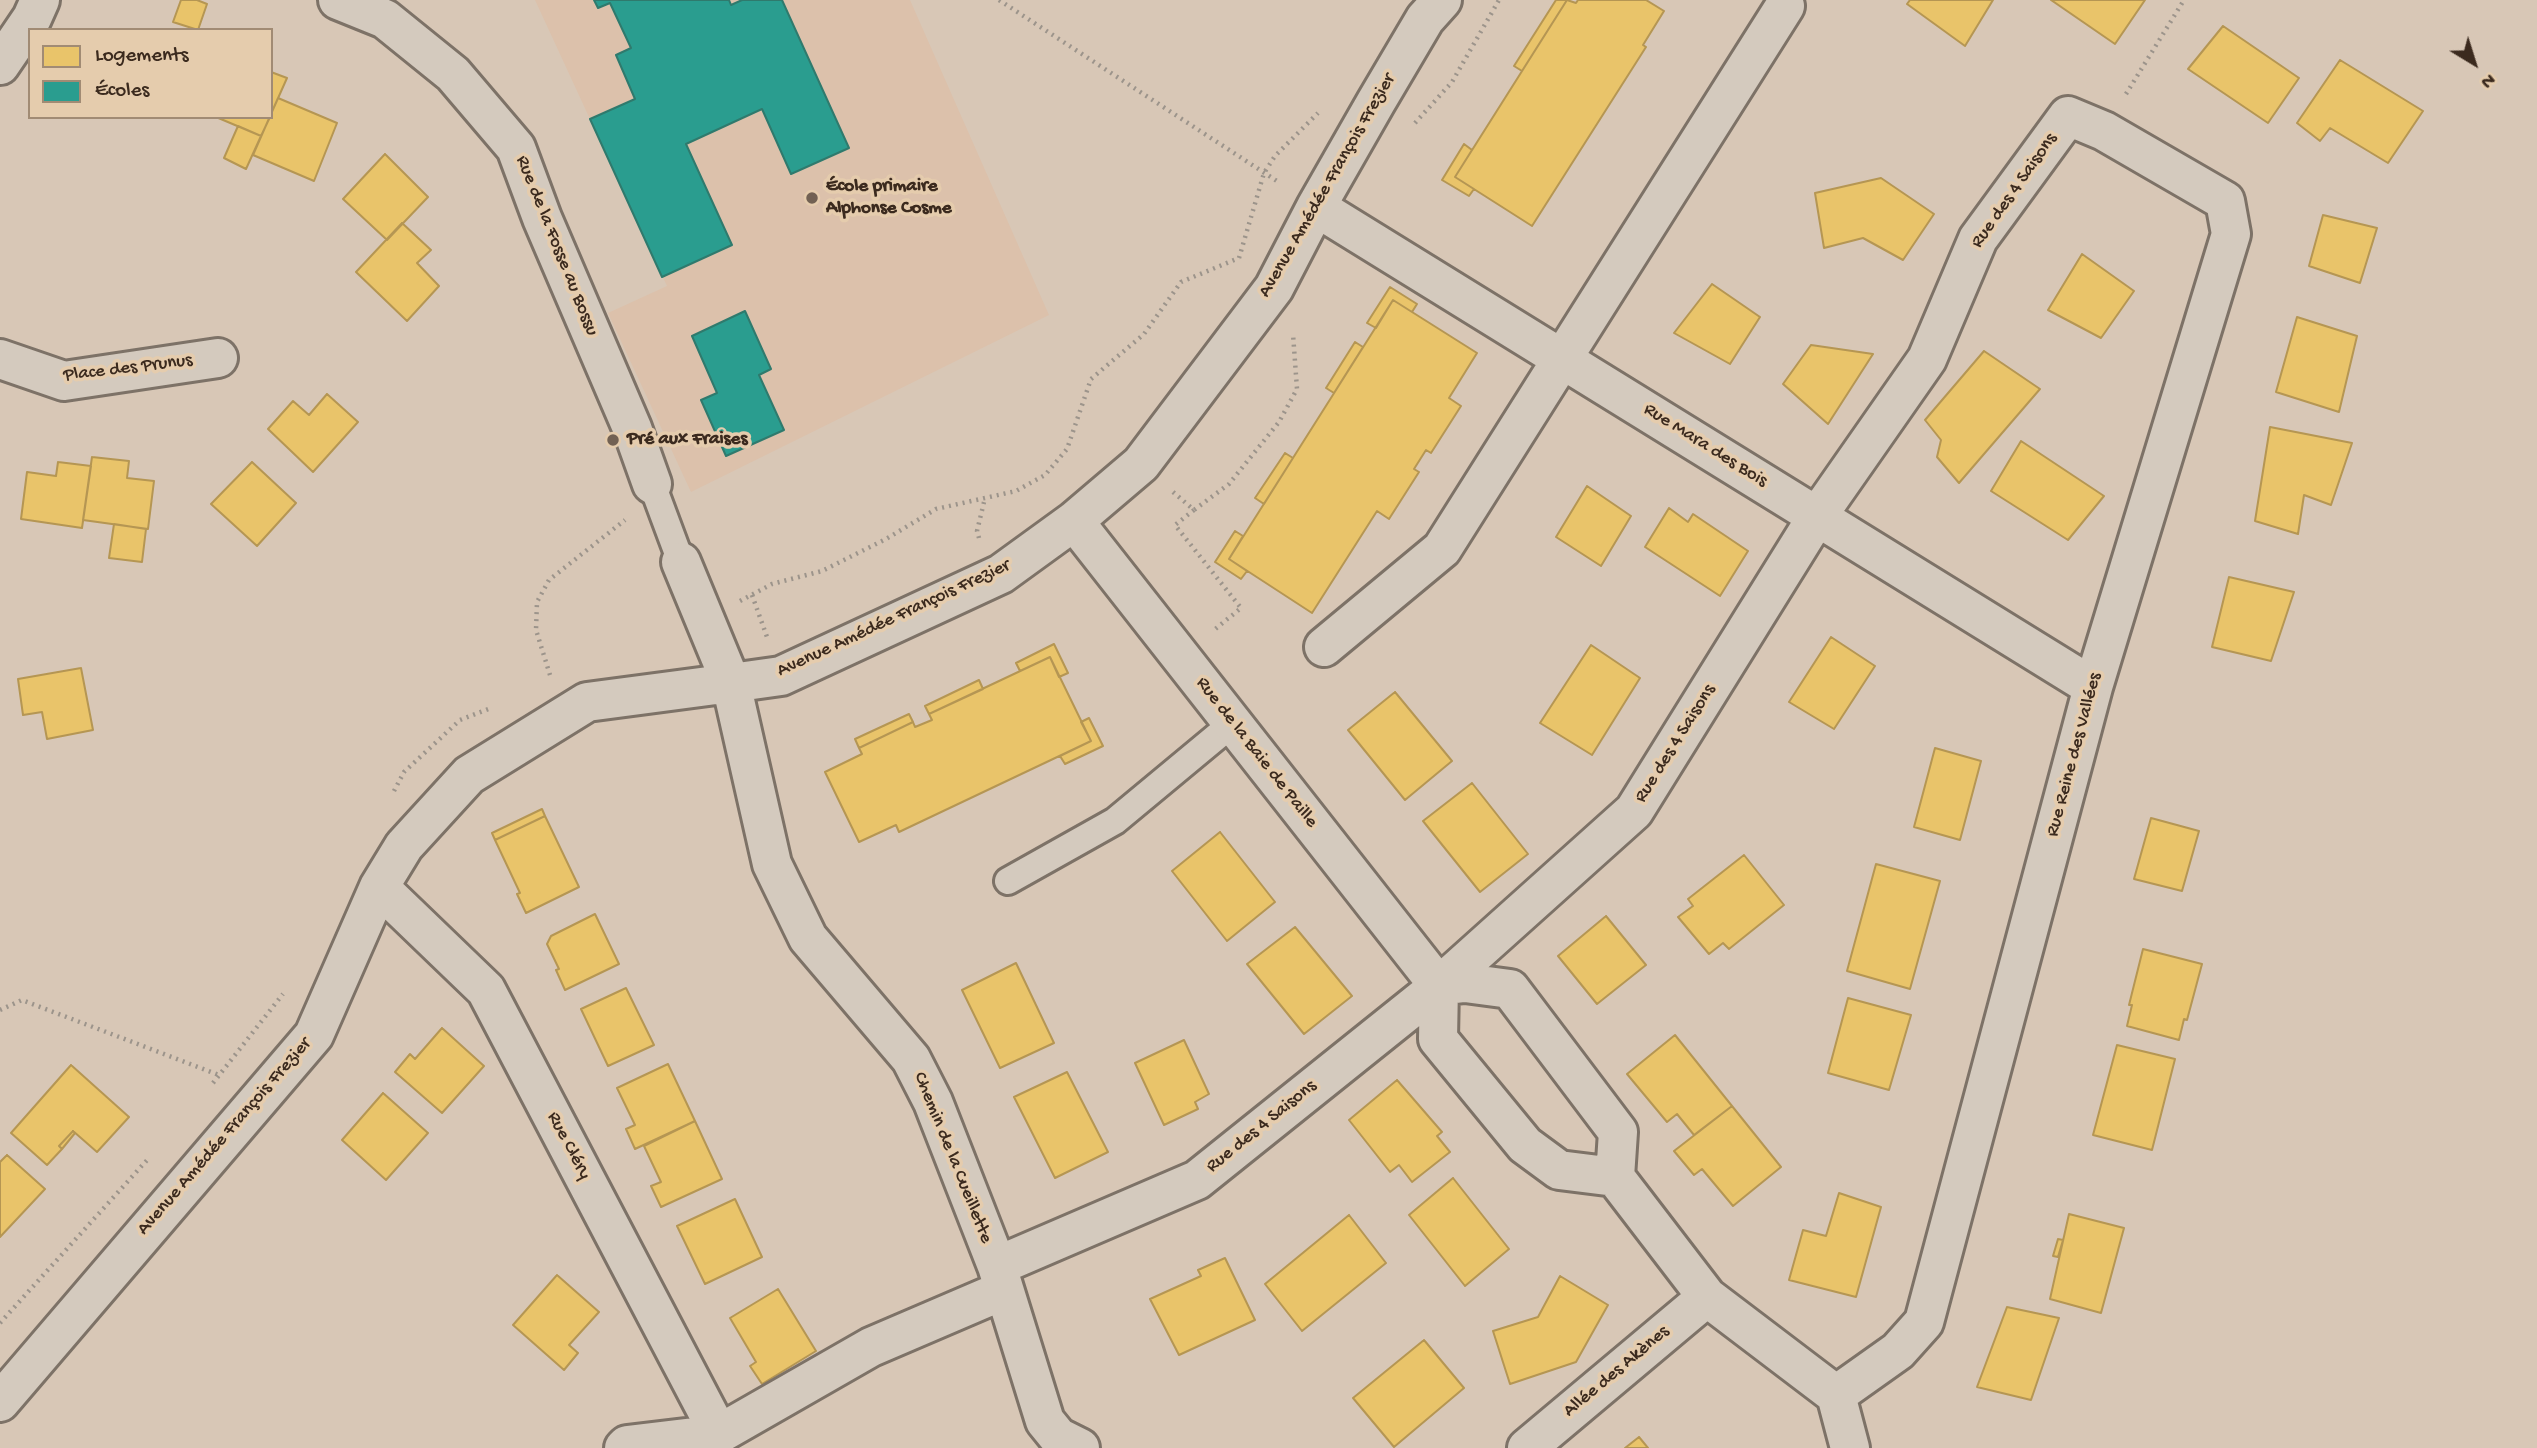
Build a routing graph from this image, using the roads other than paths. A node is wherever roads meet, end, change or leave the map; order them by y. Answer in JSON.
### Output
{"nodes":[{"id":1,"x":40,"y":0,"type":"edge"},
{"id":2,"x":338,"y":0,"type":"edge"},
{"id":3,"x":1442,"y":0,"type":"edge"},
{"id":4,"x":1785,"y":6,"type":"dead end"},
{"id":5,"x":0,"y":65,"type":"edge"},
{"id":6,"x":2068,"y":116,"type":"joint"},
{"id":7,"x":1316,"y":206,"type":"junction"},
{"id":8,"x":1562,"y":357,"type":"junction"},
{"id":9,"x":218,"y":358,"type":"dead end"},
{"id":10,"x":0,"y":359,"type":"edge"},
{"id":11,"x":654,"y":489,"type":"joint"},
{"id":12,"x":1818,"y":515,"type":"junction"},
{"id":13,"x":1074,"y":521,"type":"junction"},
{"id":14,"x":681,"y":562,"type":"joint"},
{"id":15,"x":1324,"y":647,"type":"dead end"},
{"id":16,"x":731,"y":683,"type":"junction"},
{"id":17,"x":2093,"y":687,"type":"junction"},
{"id":18,"x":1233,"y":723,"type":"junction"},
{"id":19,"x":1008,"y":881,"type":"dead end"},
{"id":20,"x":379,"y":887,"type":"junction"},
{"id":21,"x":1438,"y":986,"type":"junction"},
{"id":22,"x":1615,"y":1177,"type":"junction"},
{"id":23,"x":1000,"y":1278,"type":"junction"},
{"id":24,"x":1707,"y":1297,"type":"junction"},
{"id":25,"x":1836,"y":1395,"type":"junction"},
{"id":26,"x":0,"y":1402,"type":"edge"},
{"id":27,"x":719,"y":1434,"type":"junction"},
{"id":28,"x":624,"y":1448,"type":"edge"},
{"id":29,"x":1080,"y":1448,"type":"edge"},
{"id":30,"x":1527,"y":1448,"type":"edge"},
{"id":31,"x":1850,"y":1448,"type":"edge"}],
"edges":[{"from":1,"to":5,"type":"street"},
{"from":2,"to":11,"type":"street","name":"Rue de la Fosse au Bossu"},
{"from":3,"to":7,"type":"street","name":"Avenue Amédée François Frezier"},
{"from":4,"to":8,"type":"street"},
{"from":6,"to":12,"type":"street","name":"Rue des 4 Saisons"},
{"from":6,"to":17,"type":"street","name":"Rue Reine des Vallées"},
{"from":7,"to":8,"type":"street","name":"Rue Mara des Bois"},
{"from":7,"to":13,"type":"street","name":"Avenue Amédée François Frezier"},
{"from":8,"to":12,"type":"street","name":"Rue Mara des Bois"},
{"from":8,"to":15,"type":"street"},
{"from":9,"to":10,"type":"street","name":"Place des Prunus"},
{"from":11,"to":14,"type":"lane","name":"Rue de la Fosse au Bossu"},
{"from":12,"to":17,"type":"street","name":"Rue Mara des Bois"},
{"from":12,"to":21,"type":"street","name":"Rue des 4 Saisons"},
{"from":13,"to":16,"type":"street","name":"Avenue Amédée François Frezier"},
{"from":13,"to":18,"type":"street","name":"Rue de la Baie de Paille"},
{"from":14,"to":16,"type":"street"},
{"from":16,"to":20,"type":"street","name":"Avenue Amédée François Frezier"},
{"from":16,"to":23,"type":"street","name":"Chemin de la Cueillette"},
{"from":17,"to":25,"type":"street","name":"Rue Reine des Vallées"},
{"from":18,"to":19,"type":"lane"},
{"from":18,"to":21,"type":"street","name":"Rue de la Baie de Paille"},
{"from":20,"to":26,"type":"street","name":"Avenue Amédée François Frezier"},
{"from":20,"to":27,"type":"street","name":"Rue Cléry"},
{"from":21,"to":22,"type":"street"},
{"from":21,"to":22,"type":"street"},
{"from":21,"to":23,"type":"street","name":"Rue des 4 Saisons"},
{"from":22,"to":24,"type":"street"},
{"from":23,"to":27,"type":"street","name":"Rue des 4 Saisons"},
{"from":23,"to":29,"type":"street","name":"Chemin de la Cueillette"},
{"from":24,"to":25,"type":"street"},
{"from":24,"to":30,"type":"street","name":"Allée des Akènes"},
{"from":25,"to":31,"type":"street"},
{"from":27,"to":28,"type":"street","name":"Rue des 4 Saisons"}]}
